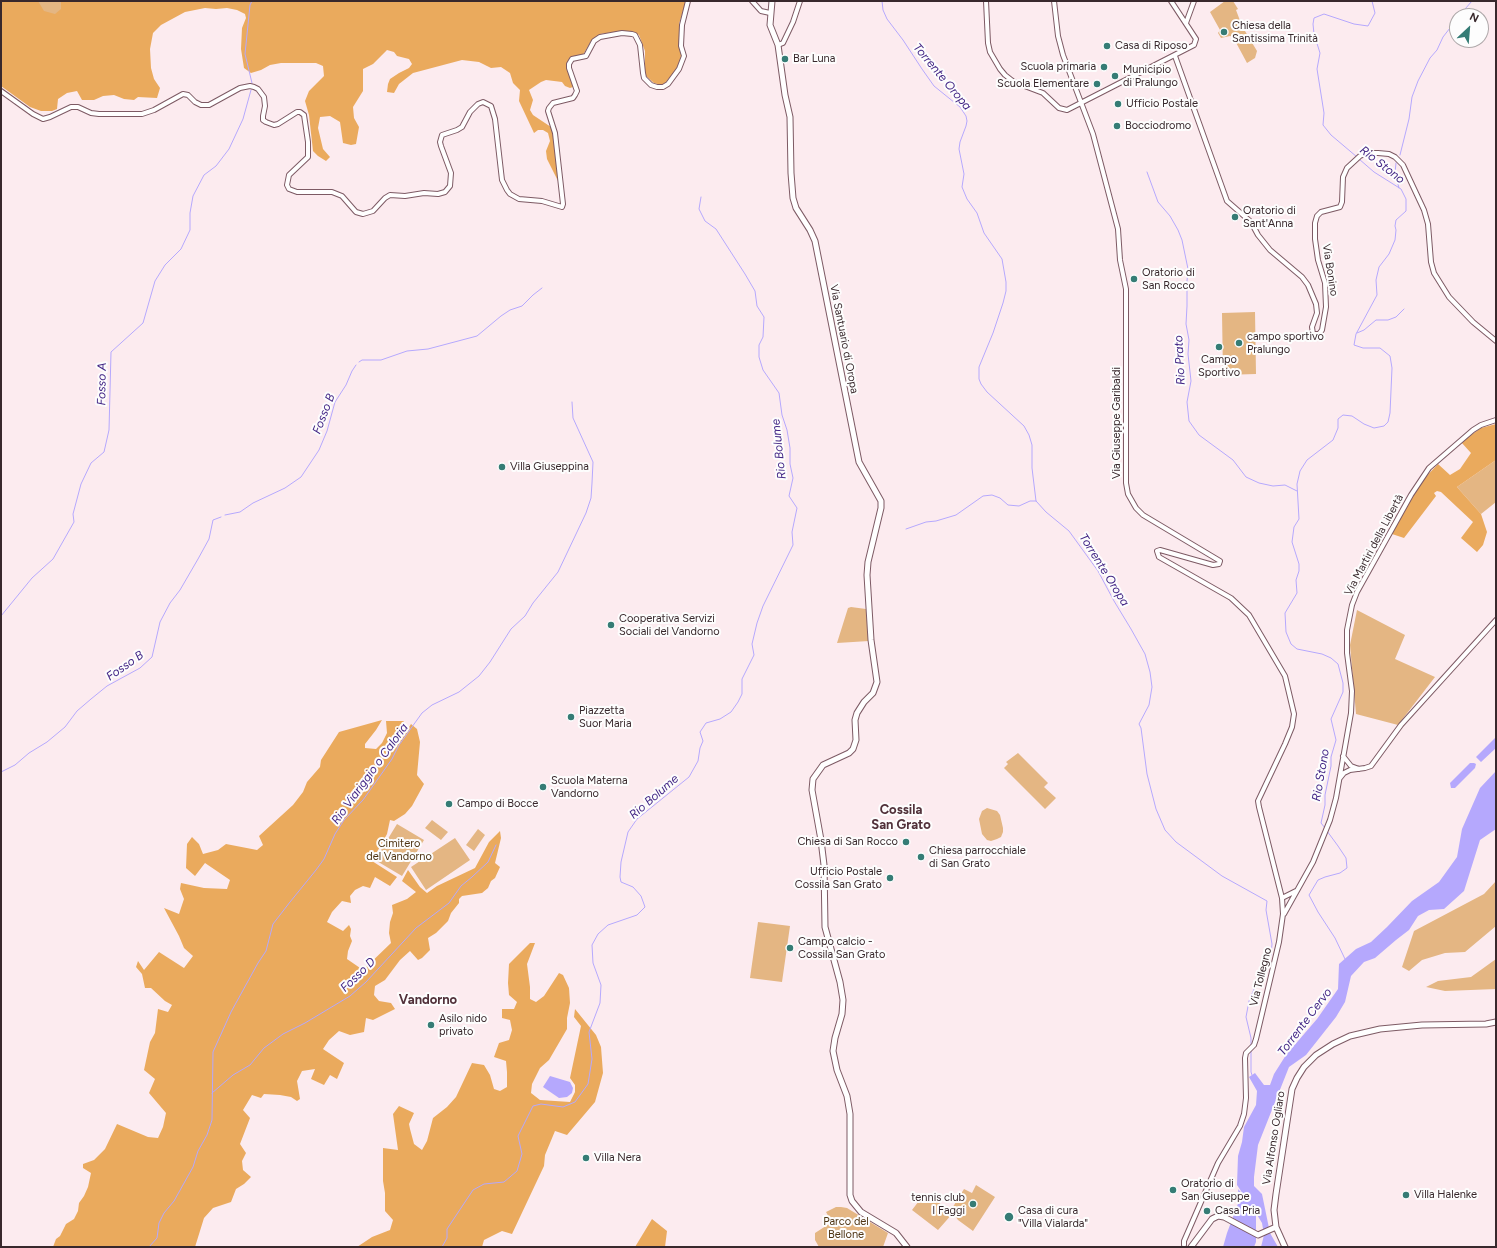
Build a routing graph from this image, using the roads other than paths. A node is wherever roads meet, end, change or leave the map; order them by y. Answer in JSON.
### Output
{"nodes":[{"id":1,"x":688,"y":1,"type":"edge"},
{"id":2,"x":752,"y":1,"type":"edge"},
{"id":3,"x":772,"y":1,"type":"edge"},
{"id":4,"x":800,"y":1,"type":"edge"},
{"id":5,"x":986,"y":1,"type":"edge"},
{"id":6,"x":1054,"y":1,"type":"edge"},
{"id":7,"x":1171,"y":1,"type":"edge"},
{"id":8,"x":1194,"y":1,"type":"edge"},
{"id":9,"x":770,"y":12,"type":"junction"},
{"id":10,"x":1186,"y":23,"type":"junction"},
{"id":11,"x":778,"y":45,"type":"junction"},
{"id":12,"x":1174,"y":56,"type":"junction"},
{"id":13,"x":1,"y":91,"type":"edge"},
{"id":14,"x":1081,"y":102,"type":"junction"},
{"id":15,"x":1496,"y":341,"type":"edge"},
{"id":16,"x":1496,"y":420,"type":"edge"},
{"id":17,"x":1496,"y":620,"type":"edge"},
{"id":18,"x":1344,"y":756,"type":"junction"},
{"id":19,"x":1342,"y":766,"type":"junction"},
{"id":20,"x":1350,"y":768,"type":"junction"},
{"id":21,"x":1339,"y":780,"type":"junction"},
{"id":22,"x":1279,"y":888,"type":"junction"},
{"id":23,"x":1296,"y":891,"type":"junction"},
{"id":24,"x":1288,"y":895,"type":"junction"},
{"id":25,"x":1282,"y":898,"type":"junction"},
{"id":26,"x":1293,"y":898,"type":"junction"},
{"id":27,"x":1283,"y":914,"type":"junction"},
{"id":28,"x":1496,"y":1022,"type":"edge"},
{"id":29,"x":1275,"y":1228,"type":"junction"},
{"id":30,"x":1190,"y":1230,"type":"junction"},
{"id":31,"x":1183,"y":1246,"type":"edge"},
{"id":32,"x":1190,"y":1246,"type":"edge"},
{"id":33,"x":907,"y":1247,"type":"edge"},
{"id":34,"x":1286,"y":1247,"type":"edge"}],
"edges":[{"from":1,"to":13,"type":"street"},
{"from":2,"to":9,"type":"street"},
{"from":3,"to":9,"type":"main road","name":"Via Santuario di Oropa"},
{"from":4,"to":11,"type":"street"},
{"from":5,"to":14,"type":"street"},
{"from":6,"to":14,"type":"street"},
{"from":7,"to":10,"type":"street"},
{"from":8,"to":10,"type":"street"},
{"from":9,"to":11,"type":"main road","name":"Via Santuario di Oropa"},
{"from":10,"to":12,"type":"street"},
{"from":11,"to":33,"type":"main road","name":"Via Santuario di Oropa"},
{"from":12,"to":14,"type":"street"},
{"from":12,"to":15,"type":"street","name":"Via Bonino"},
{"from":14,"to":22,"type":"street","name":"Via Giuseppe Garibaldi"},
{"from":16,"to":18,"type":"street","name":"Via Martiri della Libertà"},
{"from":17,"to":20,"type":"street"},
{"from":18,"to":19,"type":"street","name":"Via Martiri della Libertà"},
{"from":18,"to":20,"type":"street"},
{"from":19,"to":20,"type":"street"},
{"from":19,"to":21,"type":"street","name":"Via Martiri della Libertà"},
{"from":20,"to":21,"type":"street"},
{"from":21,"to":23,"type":"street","name":"Via Martiri della Libertà"},
{"from":22,"to":24,"type":"street"},
{"from":22,"to":25,"type":"street","name":"Via Giuseppe Garibaldi"},
{"from":23,"to":24,"type":"street"},
{"from":23,"to":26,"type":"street"},
{"from":24,"to":25,"type":"street"},
{"from":25,"to":26,"type":"street"},
{"from":25,"to":27,"type":"street","name":"Via Giuseppe Garibaldi"},
{"from":26,"to":27,"type":"street"},
{"from":27,"to":30,"type":"street","name":"Via Tollegno"},
{"from":28,"to":29,"type":"main road","name":"Via Alfonso Ogliaro"},
{"from":29,"to":32,"type":"main road"},
{"from":29,"to":34,"type":"main road"},
{"from":30,"to":31,"type":"street"},
{"from":30,"to":32,"type":"street"},
{"from":31,"to":32,"type":"street"}]}
